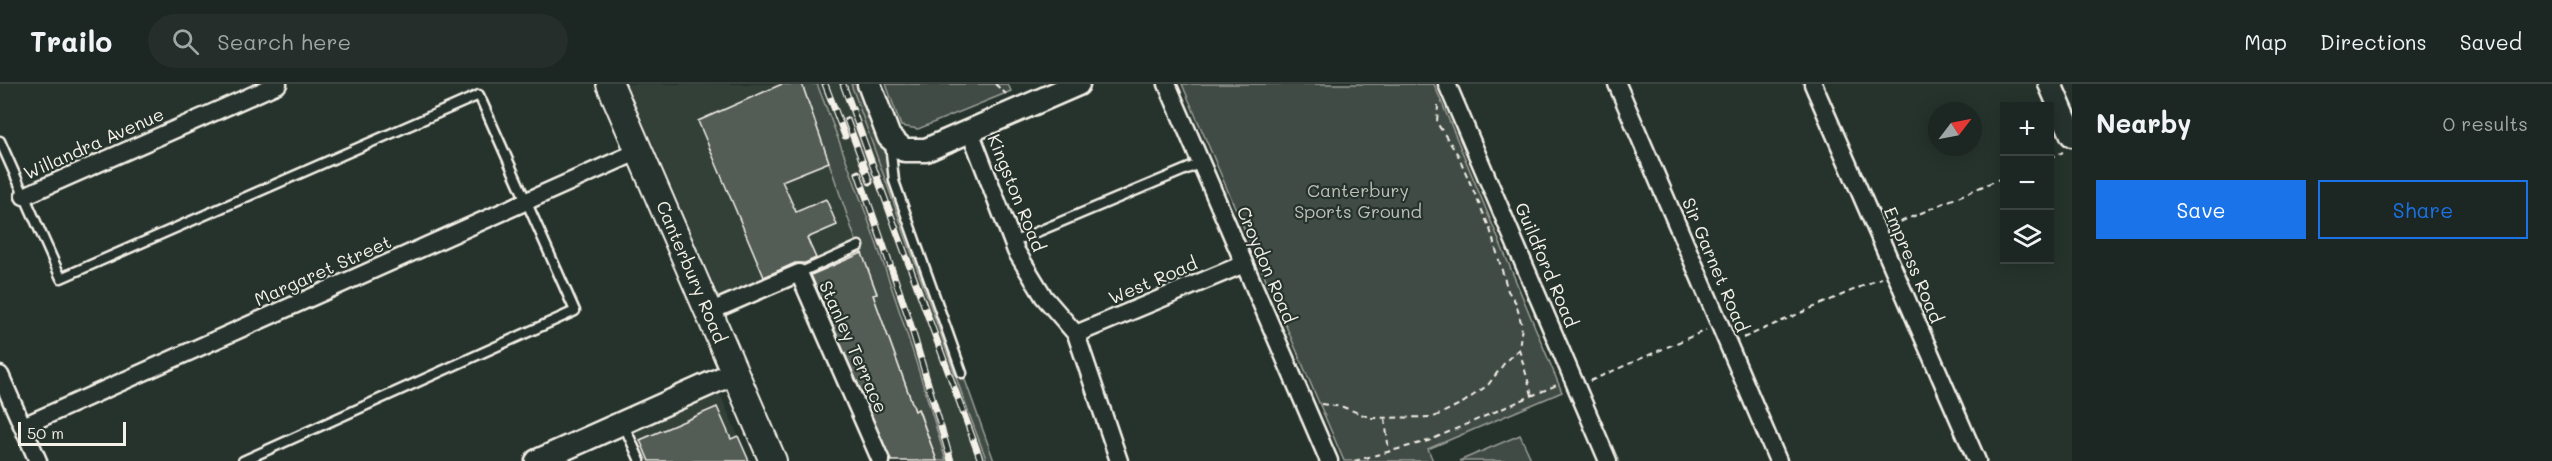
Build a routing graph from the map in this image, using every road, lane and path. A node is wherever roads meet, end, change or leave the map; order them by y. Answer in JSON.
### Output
{"nodes":[{"id":1,"x":278,"y":84,"type":"edge"},
{"id":2,"x":610,"y":84,"type":"edge"},
{"id":3,"x":869,"y":84,"type":"edge"},
{"id":4,"x":1078,"y":84,"type":"edge"},
{"id":5,"x":1167,"y":84,"type":"edge"},
{"id":6,"x":1447,"y":84,"type":"edge"},
{"id":7,"x":1617,"y":84,"type":"edge"},
{"id":8,"x":1813,"y":84,"type":"edge"},
{"id":9,"x":2050,"y":84,"type":"edge"},
{"id":10,"x":1439,"y":103,"type":"dead end"},
{"id":11,"x":970,"y":131,"type":"junction"},
{"id":12,"x":889,"y":136,"type":"junction"},
{"id":13,"x":0,"y":141,"type":"edge"},
{"id":14,"x":2068,"y":143,"type":"edge"},
{"id":15,"x":639,"y":151,"type":"junction"},
{"id":16,"x":2052,"y":156,"type":"edge"},
{"id":17,"x":1201,"y":163,"type":"junction"},
{"id":18,"x":2000,"y":179,"type":"edge"},
{"id":19,"x":24,"y":196,"type":"junction"},
{"id":20,"x":525,"y":202,"type":"junction"},
{"id":21,"x":1877,"y":232,"type":"junction"},
{"id":22,"x":1013,"y":242,"type":"junction"},
{"id":23,"x":859,"y":246,"type":"dead end"},
{"id":24,"x":1244,"y":264,"type":"junction"},
{"id":25,"x":1894,"y":272,"type":"junction"},
{"id":26,"x":799,"y":273,"type":"junction"},
{"id":27,"x":709,"y":312,"type":"junction"},
{"id":28,"x":1719,"y":324,"type":"junction"},
{"id":29,"x":1076,"y":334,"type":"junction"},
{"id":30,"x":1727,"y":345,"type":"junction"},
{"id":31,"x":1519,"y":349,"type":"junction"},
{"id":32,"x":734,"y":373,"type":"junction"},
{"id":33,"x":962,"y":373,"type":"dead end"},
{"id":34,"x":0,"y":375,"type":"edge"},
{"id":35,"x":1577,"y":387,"type":"junction"},
{"id":36,"x":1532,"y":396,"type":"junction"},
{"id":37,"x":1303,"y":402,"type":"junction"},
{"id":38,"x":1385,"y":418,"type":"junction"},
{"id":39,"x":623,"y":422,"type":"junction"},
{"id":40,"x":23,"y":426,"type":"junction"},
{"id":41,"x":1389,"y":452,"type":"junction"},
{"id":42,"x":38,"y":461,"type":"edge"},
{"id":43,"x":243,"y":461,"type":"edge"},
{"id":44,"x":537,"y":461,"type":"edge"},
{"id":45,"x":640,"y":461,"type":"edge"},
{"id":46,"x":773,"y":461,"type":"edge"},
{"id":47,"x":881,"y":461,"type":"edge"},
{"id":48,"x":1119,"y":461,"type":"edge"},
{"id":49,"x":1329,"y":461,"type":"edge"},
{"id":50,"x":1354,"y":461,"type":"edge"},
{"id":51,"x":1608,"y":461,"type":"edge"},
{"id":52,"x":1778,"y":461,"type":"edge"},
{"id":53,"x":1977,"y":461,"type":"edge"}],
"edges":[{"from":1,"to":19,"type":"street","name":"Willandra Avenue"},
{"from":2,"to":15,"type":"main road","name":"Canterbury Road"},
{"from":3,"to":12,"type":"main road"},
{"from":4,"to":11,"type":"main road"},
{"from":5,"to":17,"type":"street","name":"Croydon Road"},
{"from":6,"to":35,"type":"street","name":"Guildford Road"},
{"from":7,"to":28,"type":"street","name":"Sir Garnet Road"},
{"from":8,"to":21,"type":"street","name":"Empress Road"},
{"from":9,"to":14,"type":"main road"},
{"from":10,"to":31,"type":"path"},
{"from":11,"to":12,"type":"main road"},
{"from":11,"to":22,"type":"street","name":"Kingston Road"},
{"from":12,"to":33,"type":"lane"},
{"from":13,"to":19,"type":"lane"},
{"from":14,"to":16,"type":"path"},
{"from":15,"to":20,"type":"street","name":"Margaret Street"},
{"from":15,"to":27,"type":"main road","name":"Canterbury Road"},
{"from":17,"to":22,"type":"lane"},
{"from":17,"to":24,"type":"street","name":"Croydon Road"},
{"from":18,"to":21,"type":"path"},
{"from":19,"to":20,"type":"lane"},
{"from":20,"to":40,"type":"street","name":"Margaret Street"},
{"from":20,"to":43,"type":"lane"},
{"from":21,"to":25,"type":"street","name":"Empress Road"},
{"from":22,"to":29,"type":"street","name":"Kingston Road"},
{"from":23,"to":26,"type":"lane"},
{"from":24,"to":29,"type":"street","name":"West Road"},
{"from":24,"to":37,"type":"street","name":"Croydon Road"},
{"from":25,"to":30,"type":"path"},
{"from":25,"to":53,"type":"street","name":"Empress Road"},
{"from":26,"to":27,"type":"street","name":"Stanley Terrace"},
{"from":26,"to":47,"type":"street","name":"Stanley Terrace"},
{"from":27,"to":32,"type":"main road","name":"Canterbury Road"},
{"from":28,"to":30,"type":"street","name":"Sir Garnet Road"},
{"from":28,"to":35,"type":"path"},
{"from":29,"to":48,"type":"street","name":"Kingston Road"},
{"from":30,"to":52,"type":"street","name":"Sir Garnet Road"},
{"from":31,"to":36,"type":"path"},
{"from":31,"to":38,"type":"path"},
{"from":32,"to":39,"type":"main road"},
{"from":32,"to":46,"type":"main road","name":"Canterbury Road"},
{"from":34,"to":40,"type":"street"},
{"from":35,"to":36,"type":"path"},
{"from":35,"to":51,"type":"street","name":"Guildford Road"},
{"from":36,"to":41,"type":"path"},
{"from":37,"to":38,"type":"path"},
{"from":37,"to":49,"type":"street","name":"Croydon Road"},
{"from":38,"to":41,"type":"path"},
{"from":39,"to":44,"type":"main road"},
{"from":39,"to":45,"type":"lane"},
{"from":40,"to":42,"type":"street"},
{"from":41,"to":50,"type":"path"}]}
